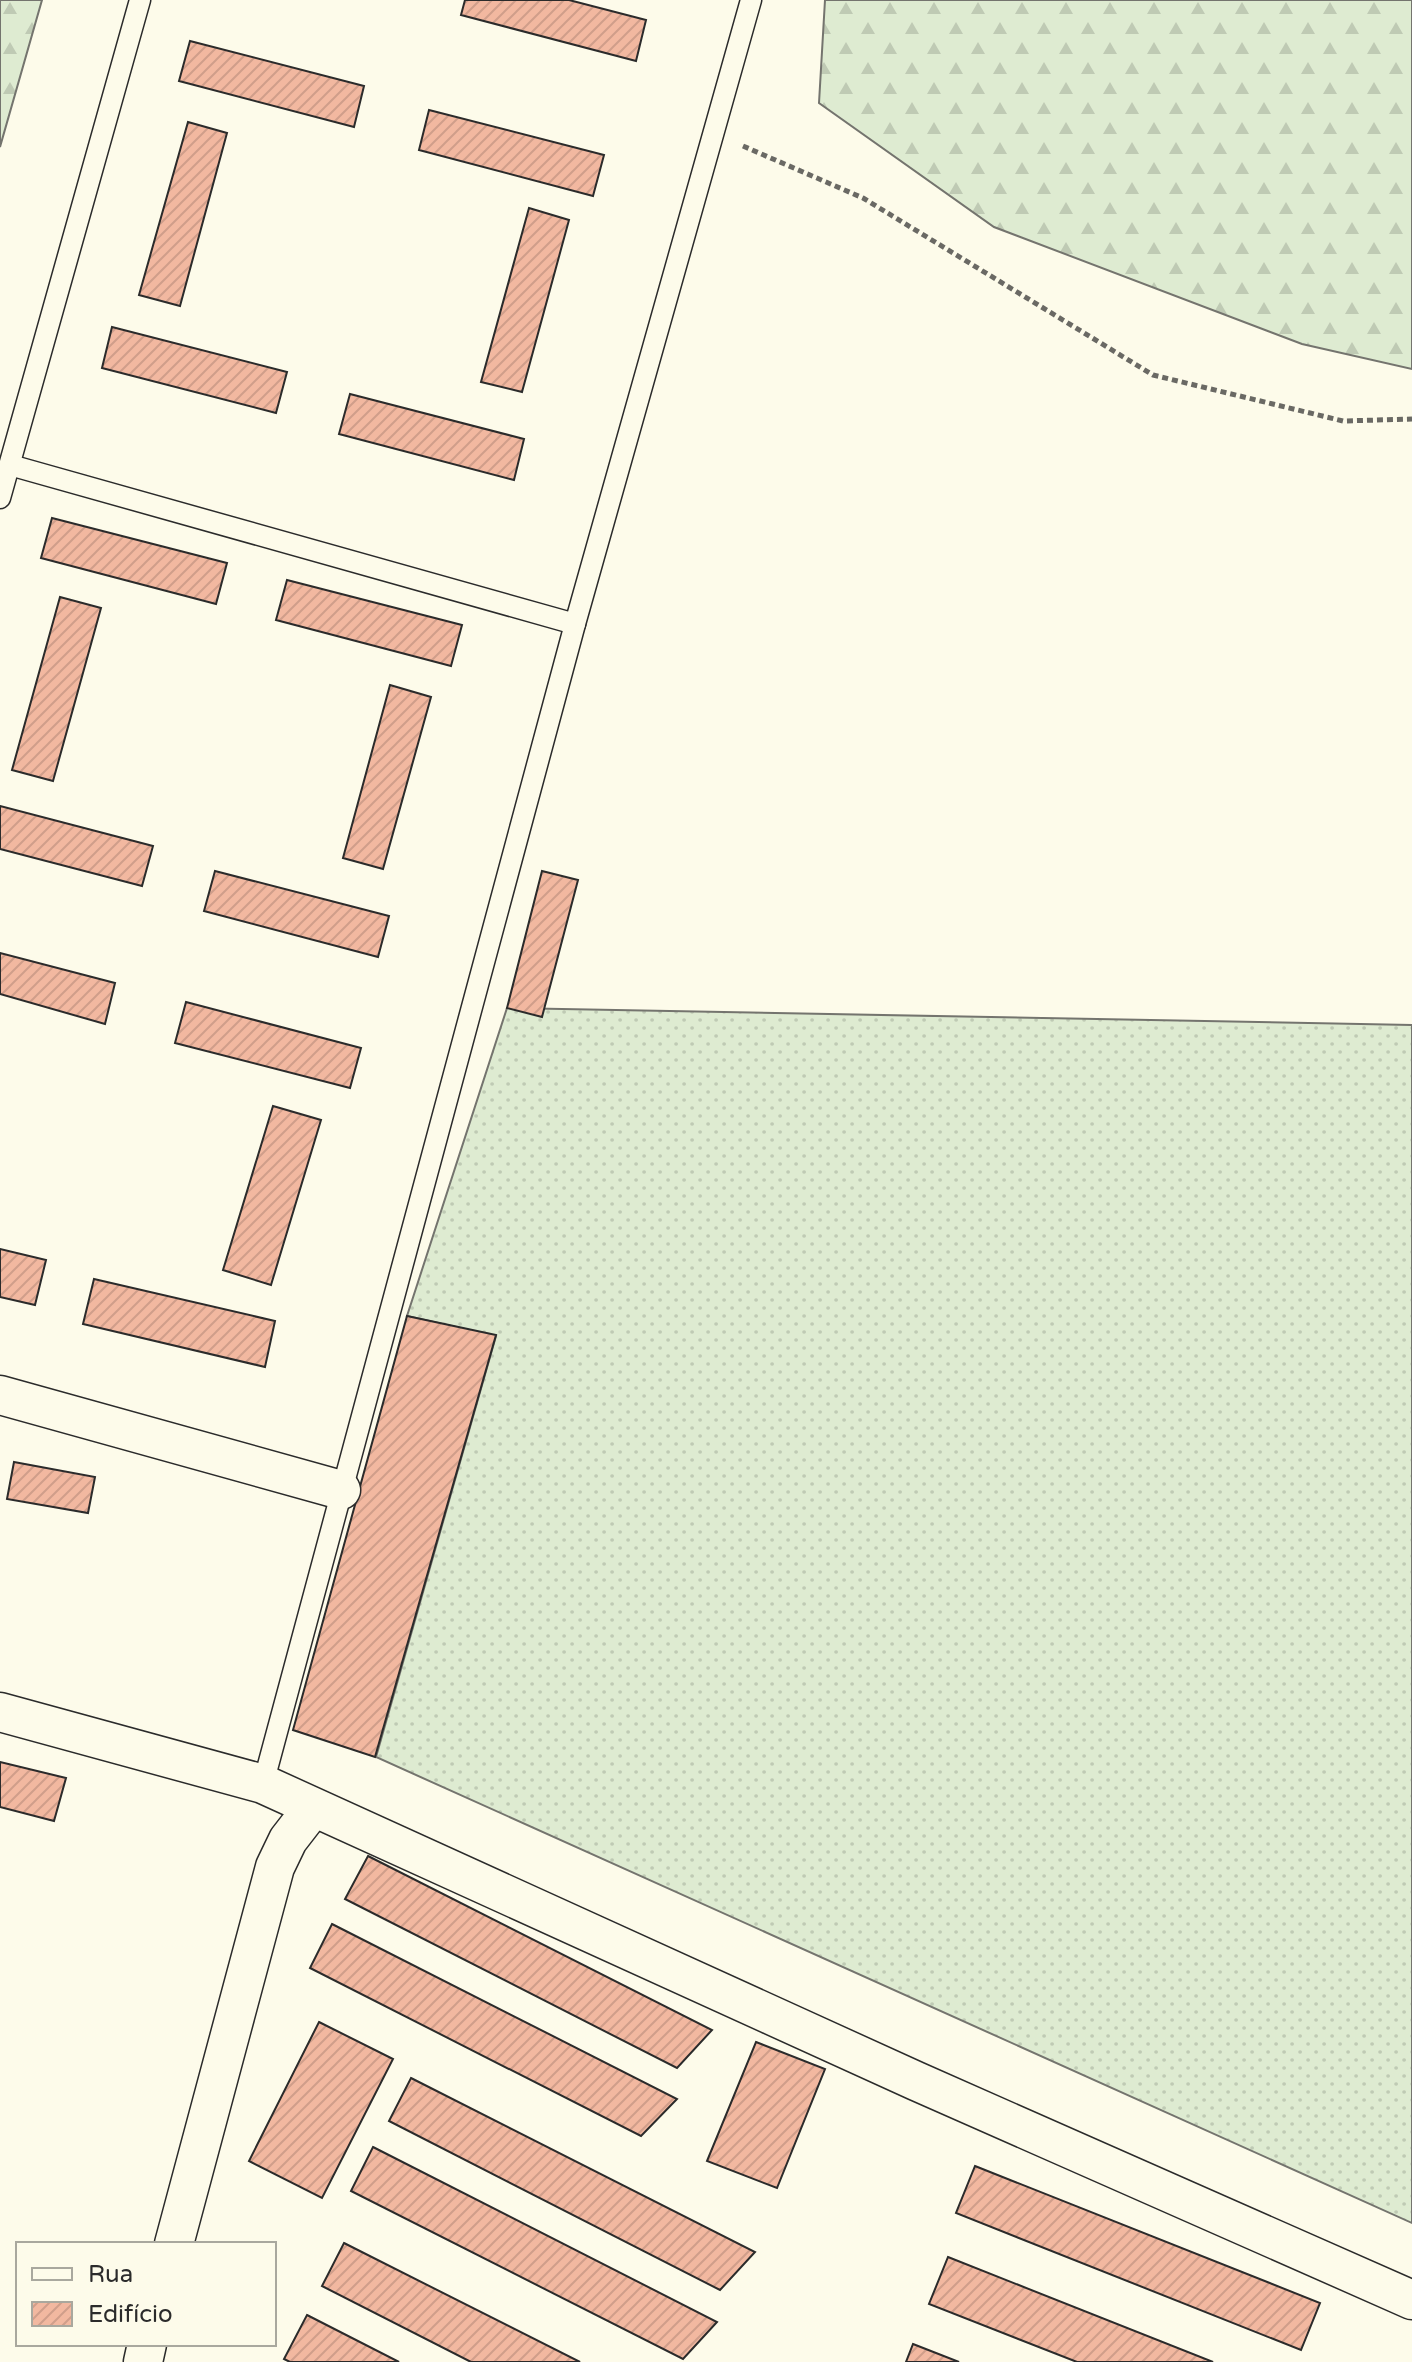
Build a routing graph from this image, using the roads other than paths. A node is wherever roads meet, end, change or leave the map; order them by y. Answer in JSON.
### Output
{"nodes":[{"id":1,"x":140,"y":0,"type":"edge"},
{"id":2,"x":751,"y":0,"type":"edge"},
{"id":3,"x":10,"y":465,"type":"junction"},
{"id":4,"x":0,"y":498,"type":"edge"},
{"id":5,"x":575,"y":624,"type":"junction"},
{"id":6,"x":0,"y":1395,"type":"edge"},
{"id":7,"x":341,"y":1490,"type":"junction"},
{"id":8,"x":0,"y":1712,"type":"edge"},
{"id":9,"x":263,"y":1784,"type":"junction"},
{"id":10,"x":312,"y":1809,"type":"junction"},
{"id":11,"x":175,"y":2242,"type":"edge"},
{"id":12,"x":1412,"y":2300,"type":"edge"}],
"edges":[{"from":1,"to":3,"type":"lane"},
{"from":2,"to":5,"type":"lane"},
{"from":3,"to":4,"type":"lane"},
{"from":3,"to":5,"type":"lane"},
{"from":5,"to":7,"type":"lane"},
{"from":6,"to":7,"type":"street"},
{"from":7,"to":9,"type":"lane"},
{"from":8,"to":9,"type":"street"},
{"from":9,"to":10,"type":"street"},
{"from":10,"to":11,"type":"street"},
{"from":10,"to":12,"type":"street"}]}
